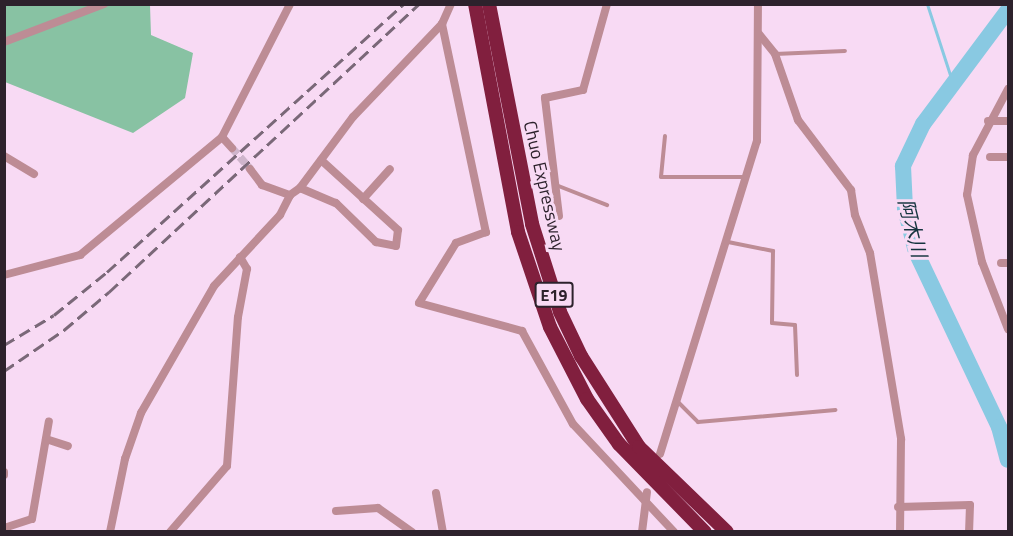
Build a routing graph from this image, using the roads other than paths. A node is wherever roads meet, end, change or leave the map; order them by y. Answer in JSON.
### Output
{"nodes":[{"id":1,"x":104,"y":4,"type":"edge"},
{"id":2,"x":290,"y":4,"type":"edge"},
{"id":3,"x":451,"y":4,"type":"edge"},
{"id":4,"x":475,"y":4,"type":"edge"},
{"id":5,"x":489,"y":4,"type":"edge"},
{"id":6,"x":607,"y":4,"type":"edge"},
{"id":7,"x":758,"y":4,"type":"edge"},
{"id":8,"x":442,"y":24,"type":"junction"},
{"id":9,"x":759,"y":34,"type":"junction"},
{"id":10,"x":4,"y":42,"type":"edge"},
{"id":11,"x":845,"y":51,"type":"dead end"},
{"id":12,"x":775,"y":54,"type":"junction"},
{"id":13,"x":1008,"y":89,"type":"edge"},
{"id":14,"x":988,"y":121,"type":"junction"},
{"id":15,"x":1008,"y":121,"type":"edge"},
{"id":16,"x":665,"y":136,"type":"dead end"},
{"id":17,"x":222,"y":137,"type":"junction"},
{"id":18,"x":232,"y":148,"type":"tunnel mouth"},
{"id":19,"x":4,"y":156,"type":"edge"},
{"id":20,"x":990,"y":157,"type":"dead end"},
{"id":21,"x":1008,"y":157,"type":"edge"},
{"id":22,"x":321,"y":160,"type":"junction"},
{"id":23,"x":249,"y":169,"type":"tunnel mouth"},
{"id":24,"x":390,"y":169,"type":"dead end"},
{"id":25,"x":34,"y":174,"type":"dead end"},
{"id":26,"x":746,"y":177,"type":"junction"},
{"id":27,"x":556,"y":185,"type":"junction"},
{"id":28,"x":300,"y":188,"type":"junction"},
{"id":29,"x":290,"y":195,"type":"junction"},
{"id":30,"x":363,"y":199,"type":"junction"},
{"id":31,"x":607,"y":205,"type":"dead end"},
{"id":32,"x":559,"y":216,"type":"dead end"},
{"id":33,"x":728,"y":243,"type":"junction"},
{"id":34,"x":240,"y":257,"type":"junction"},
{"id":35,"x":4,"y":275,"type":"edge"},
{"id":36,"x":1008,"y":329,"type":"edge"},
{"id":37,"x":797,"y":375,"type":"dead end"},
{"id":38,"x":680,"y":403,"type":"junction"},
{"id":39,"x":835,"y":410,"type":"dead end"},
{"id":40,"x":49,"y":421,"type":"dead end"},
{"id":41,"x":46,"y":439,"type":"junction"},
{"id":42,"x":68,"y":446,"type":"dead end"},
{"id":43,"x":660,"y":454,"type":"dead end"},
{"id":44,"x":436,"y":492,"type":"dead end"},
{"id":45,"x":647,"y":492,"type":"dead end"},
{"id":46,"x":898,"y":507,"type":"junction"},
{"id":47,"x":648,"y":508,"type":"junction"},
{"id":48,"x":336,"y":511,"type":"dead end"},
{"id":49,"x":4,"y":528,"type":"edge"},
{"id":50,"x":110,"y":531,"type":"edge"},
{"id":51,"x":170,"y":531,"type":"edge"},
{"id":52,"x":412,"y":531,"type":"edge"},
{"id":53,"x":444,"y":531,"type":"edge"},
{"id":54,"x":642,"y":531,"type":"edge"},
{"id":55,"x":674,"y":531,"type":"edge"},
{"id":56,"x":705,"y":531,"type":"edge"},
{"id":57,"x":727,"y":531,"type":"edge"},
{"id":58,"x":900,"y":531,"type":"edge"},
{"id":59,"x":969,"y":531,"type":"edge"}],
"edges":[{"from":1,"to":10,"type":"street"},
{"from":2,"to":17,"type":"street"},
{"from":3,"to":8,"type":"street"},
{"from":4,"to":56,"type":"highway","name":"Chuo Expressway","number":"E19"},
{"from":5,"to":57,"type":"highway","name":"Chuo Expressway","number":"E19"},
{"from":6,"to":27,"type":"street"},
{"from":7,"to":9,"type":"street"},
{"from":8,"to":22,"type":"street"},
{"from":8,"to":47,"type":"street"},
{"from":9,"to":12,"type":"street"},
{"from":9,"to":26,"type":"street"},
{"from":11,"to":12,"type":"lane"},
{"from":12,"to":46,"type":"street"},
{"from":13,"to":14,"type":"street"},
{"from":14,"to":15,"type":"street"},
{"from":14,"to":36,"type":"street"},
{"from":16,"to":26,"type":"lane"},
{"from":17,"to":18,"type":"street"},
{"from":17,"to":35,"type":"street"},
{"from":19,"to":25,"type":"street"},
{"from":20,"to":21,"type":"street"},
{"from":22,"to":28,"type":"street"},
{"from":22,"to":30,"type":"street"},
{"from":23,"to":29,"type":"street"},
{"from":24,"to":30,"type":"street"},
{"from":26,"to":33,"type":"street"},
{"from":27,"to":31,"type":"lane"},
{"from":27,"to":32,"type":"street"},
{"from":28,"to":29,"type":"street"},
{"from":28,"to":30,"type":"street"},
{"from":29,"to":34,"type":"street"},
{"from":33,"to":37,"type":"lane"},
{"from":33,"to":38,"type":"street"},
{"from":34,"to":50,"type":"street"},
{"from":34,"to":51,"type":"street"},
{"from":38,"to":39,"type":"lane"},
{"from":38,"to":43,"type":"street"},
{"from":40,"to":41,"type":"street"},
{"from":41,"to":42,"type":"street"},
{"from":41,"to":49,"type":"street"},
{"from":44,"to":53,"type":"street"},
{"from":45,"to":47,"type":"street"},
{"from":46,"to":58,"type":"street"},
{"from":46,"to":59,"type":"street"},
{"from":47,"to":54,"type":"street"},
{"from":47,"to":55,"type":"street"},
{"from":48,"to":52,"type":"street"}]}
